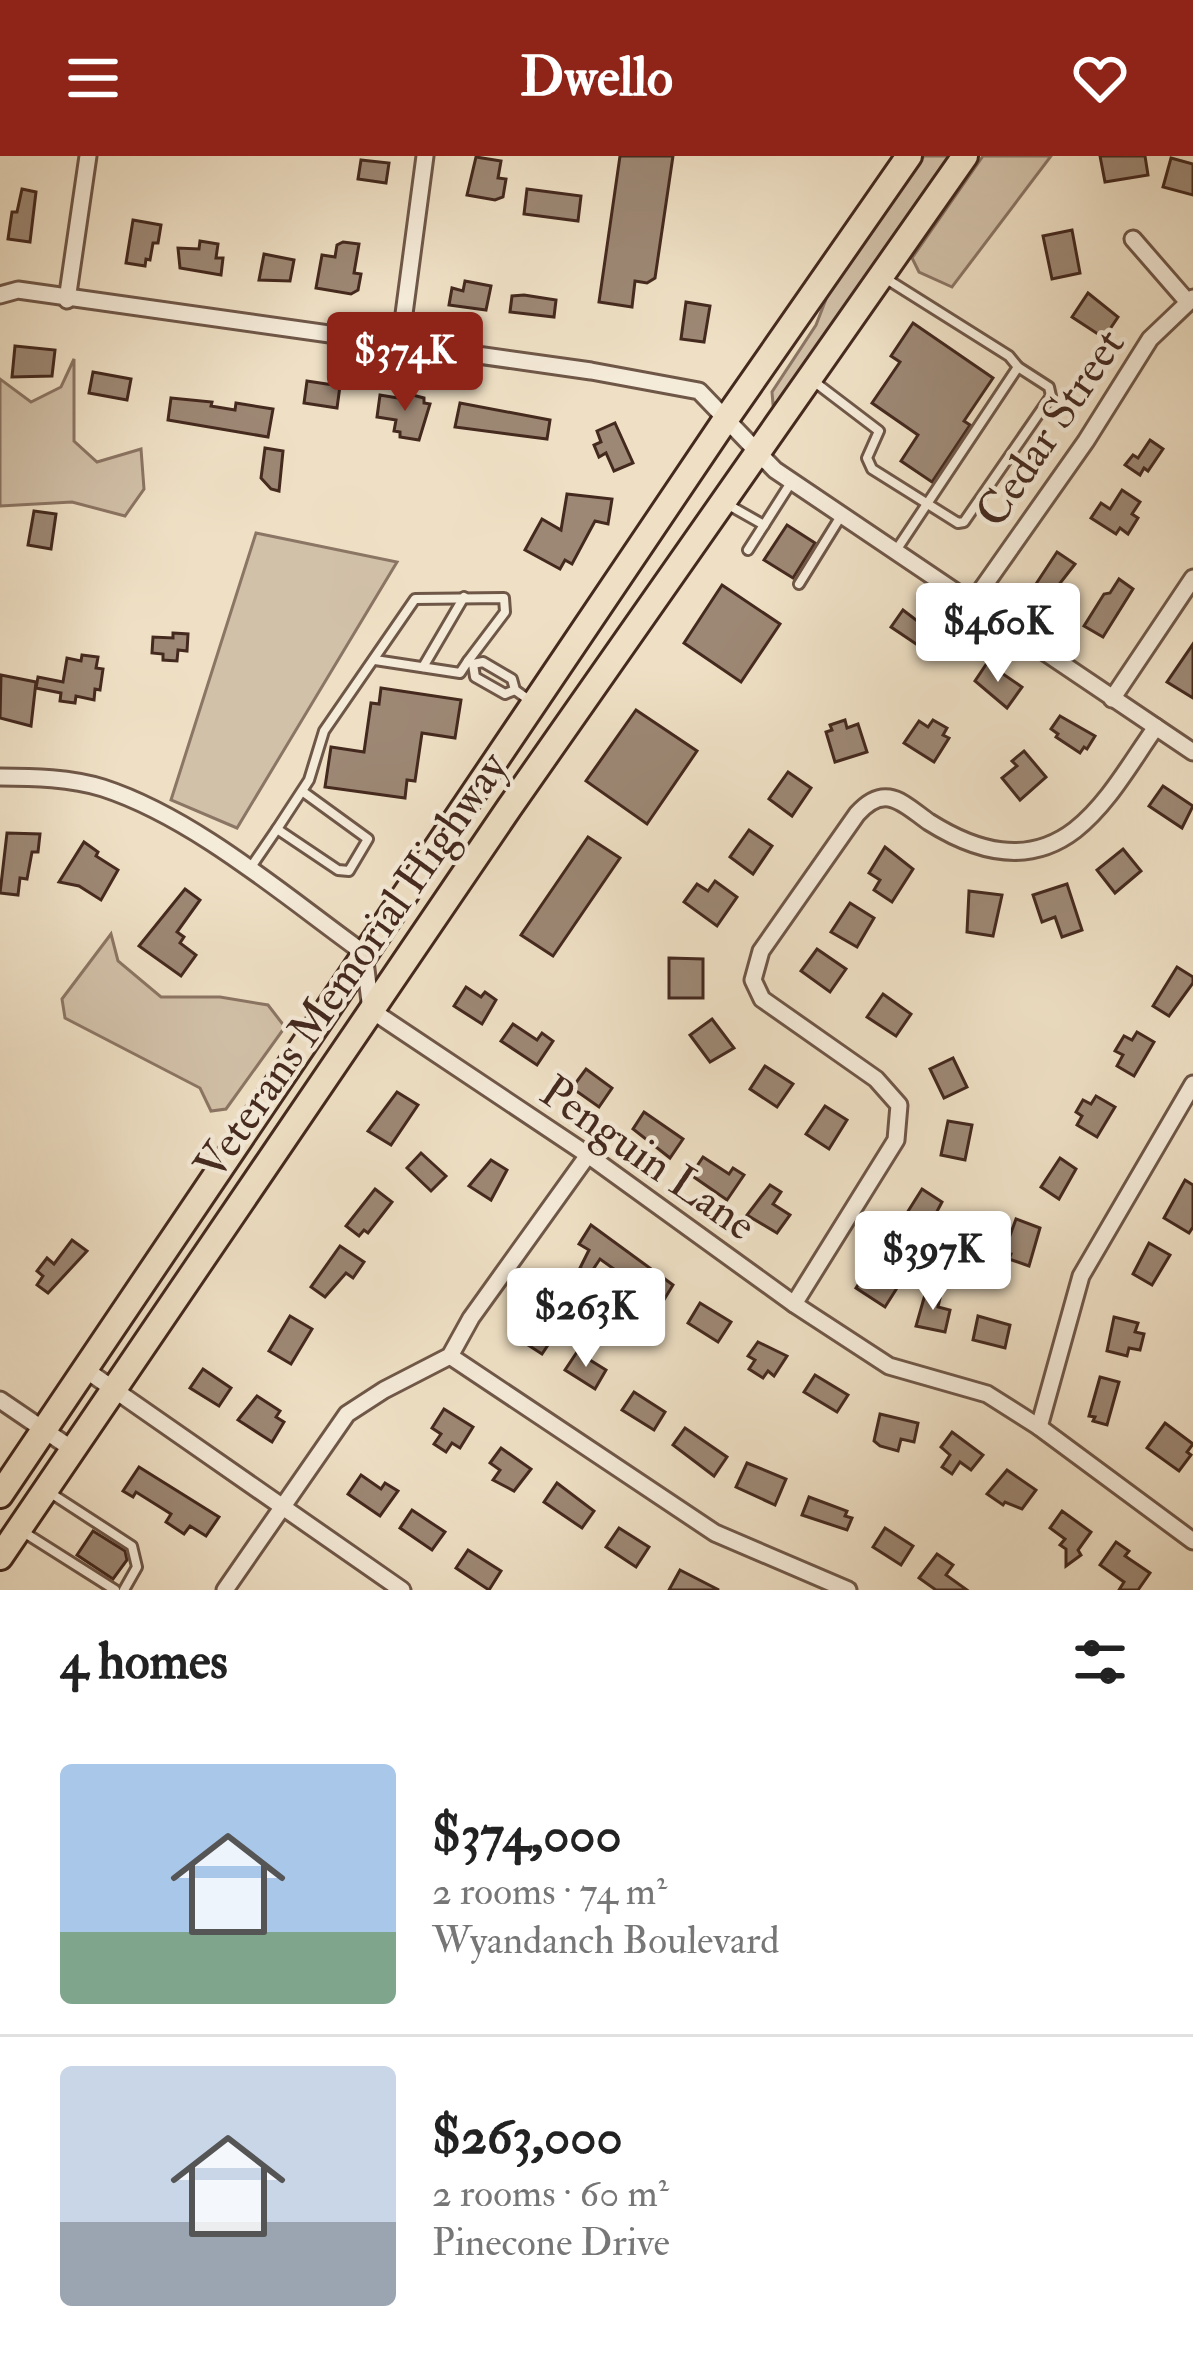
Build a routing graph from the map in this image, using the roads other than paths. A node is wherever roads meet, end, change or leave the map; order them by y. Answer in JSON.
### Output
{"nodes":[{"id":1,"x":88,"y":156,"type":"edge"},
{"id":2,"x":425,"y":156,"type":"edge"},
{"id":3,"x":908,"y":156,"type":"edge"},
{"id":4,"x":965,"y":156,"type":"edge"},
{"id":5,"x":1132,"y":239,"type":"dead end"},
{"id":6,"x":880,"y":275,"type":"junction"},
{"id":7,"x":0,"y":295,"type":"edge"},
{"id":8,"x":67,"y":300,"type":"junction"},
{"id":9,"x":1190,"y":300,"type":"edge"},
{"id":10,"x":400,"y":344,"type":"junction"},
{"id":11,"x":1018,"y":367,"type":"junction"},
{"id":12,"x":809,"y":378,"type":"junction"},
{"id":13,"x":726,"y":419,"type":"junction"},
{"id":14,"x":758,"y":453,"type":"junction"},
{"id":15,"x":792,"y":481,"type":"junction"},
{"id":16,"x":724,"y":502,"type":"junction"},
{"id":17,"x":928,"y":505,"type":"junction"},
{"id":18,"x":842,"y":515,"type":"junction"},
{"id":19,"x":764,"y":525,"type":"junction"},
{"id":20,"x":748,"y":550,"type":"dead end"},
{"id":21,"x":896,"y":551,"type":"junction"},
{"id":22,"x":1193,"y":578,"type":"edge"},
{"id":23,"x":799,"y":584,"type":"dead end"},
{"id":24,"x":464,"y":597,"type":"junction"},
{"id":25,"x":972,"y":603,"type":"junction"},
{"id":26,"x":374,"y":659,"type":"junction"},
{"id":27,"x":470,"y":663,"type":"junction"},
{"id":28,"x":423,"y":667,"type":"junction"},
{"id":29,"x":525,"y":697,"type":"junction"},
{"id":30,"x":1112,"y":699,"type":"junction"},
{"id":31,"x":1156,"y":727,"type":"junction"},
{"id":32,"x":1193,"y":752,"type":"edge"},
{"id":33,"x":0,"y":777,"type":"edge"},
{"id":34,"x":302,"y":791,"type":"junction"},
{"id":35,"x":277,"y":829,"type":"junction"},
{"id":36,"x":248,"y":871,"type":"junction"},
{"id":37,"x":364,"y":953,"type":"junction"},
{"id":38,"x":371,"y":1010,"type":"junction"},
{"id":39,"x":1193,"y":1084,"type":"edge"},
{"id":40,"x":588,"y":1155,"type":"junction"},
{"id":41,"x":794,"y":1304,"type":"junction"},
{"id":42,"x":450,"y":1356,"type":"junction"},
{"id":43,"x":86,"y":1370,"type":"junction"},
{"id":44,"x":113,"y":1388,"type":"junction"},
{"id":45,"x":0,"y":1400,"type":"edge"},
{"id":46,"x":1039,"y":1427,"type":"junction"},
{"id":47,"x":44,"y":1430,"type":"junction"},
{"id":48,"x":72,"y":1449,"type":"junction"},
{"id":49,"x":45,"y":1490,"type":"junction"},
{"id":50,"x":0,"y":1495,"type":"edge"},
{"id":51,"x":282,"y":1508,"type":"junction"},
{"id":52,"x":19,"y":1528,"type":"junction"},
{"id":53,"x":1193,"y":1541,"type":"edge"},
{"id":54,"x":0,"y":1557,"type":"edge"},
{"id":55,"x":120,"y":1590,"type":"edge"},
{"id":56,"x":225,"y":1590,"type":"edge"},
{"id":57,"x":402,"y":1590,"type":"edge"},
{"id":58,"x":848,"y":1590,"type":"edge"}],
"edges":[{"from":1,"to":8,"type":"street"},
{"from":2,"to":10,"type":"street"},
{"from":3,"to":13,"type":"main road","name":"Veterans Memorial Highway"},
{"from":4,"to":6,"type":"main road","name":"Veterans Memorial Highway"},
{"from":5,"to":9,"type":"street"},
{"from":6,"to":11,"type":"lane"},
{"from":6,"to":12,"type":"main road","name":"Veterans Memorial Highway"},
{"from":7,"to":8,"type":"street"},
{"from":8,"to":10,"type":"street"},
{"from":9,"to":25,"type":"street","name":"Cedar Street"},
{"from":10,"to":13,"type":"street"},
{"from":11,"to":17,"type":"lane"},
{"from":11,"to":17,"type":"lane"},
{"from":12,"to":14,"type":"main road","name":"Veterans Memorial Highway"},
{"from":12,"to":17,"type":"lane"},
{"from":13,"to":14,"type":"street"},
{"from":13,"to":29,"type":"main road","name":"Veterans Memorial Highway"},
{"from":14,"to":15,"type":"street"},
{"from":14,"to":16,"type":"main road","name":"Veterans Memorial Highway"},
{"from":15,"to":18,"type":"street"},
{"from":15,"to":19,"type":"lane"},
{"from":16,"to":19,"type":"lane"},
{"from":16,"to":38,"type":"main road","name":"Veterans Memorial Highway"},
{"from":17,"to":21,"type":"lane"},
{"from":18,"to":21,"type":"street"},
{"from":18,"to":23,"type":"lane"},
{"from":19,"to":20,"type":"lane"},
{"from":21,"to":25,"type":"street"},
{"from":22,"to":30,"type":"street"},
{"from":24,"to":26,"type":"lane"},
{"from":24,"to":27,"type":"lane"},
{"from":24,"to":28,"type":"lane"},
{"from":25,"to":30,"type":"street"},
{"from":26,"to":28,"type":"lane"},
{"from":26,"to":34,"type":"lane"},
{"from":27,"to":28,"type":"lane"},
{"from":27,"to":29,"type":"lane"},
{"from":27,"to":29,"type":"lane"},
{"from":29,"to":37,"type":"main road","name":"Veterans Memorial Highway"},
{"from":30,"to":31,"type":"street"},
{"from":31,"to":32,"type":"street"},
{"from":31,"to":41,"type":"street"},
{"from":33,"to":36,"type":"street"},
{"from":34,"to":35,"type":"lane"},
{"from":34,"to":35,"type":"lane"},
{"from":35,"to":36,"type":"lane"},
{"from":36,"to":37,"type":"street"},
{"from":37,"to":38,"type":"street"},
{"from":37,"to":43,"type":"main road","name":"Veterans Memorial Highway"},
{"from":38,"to":40,"type":"street","name":"Penguin Lane"},
{"from":38,"to":44,"type":"main road","name":"Veterans Memorial Highway"},
{"from":39,"to":46,"type":"street"},
{"from":40,"to":41,"type":"street","name":"Penguin Lane"},
{"from":40,"to":42,"type":"street"},
{"from":41,"to":46,"type":"street","name":"Penguin Lane"},
{"from":42,"to":51,"type":"street"},
{"from":42,"to":58,"type":"street"},
{"from":43,"to":44,"type":"street"},
{"from":43,"to":47,"type":"main road","name":"Veterans Memorial Highway"},
{"from":44,"to":48,"type":"main road","name":"Veterans Memorial Highway"},
{"from":44,"to":51,"type":"street"},
{"from":45,"to":47,"type":"street"},
{"from":46,"to":53,"type":"street","name":"Penguin Lane"},
{"from":47,"to":48,"type":"street"},
{"from":47,"to":50,"type":"main road","name":"Veterans Memorial Highway"},
{"from":48,"to":49,"type":"main road","name":"Veterans Memorial Highway"},
{"from":49,"to":52,"type":"main road","name":"Veterans Memorial Highway"},
{"from":49,"to":55,"type":"lane"},
{"from":51,"to":56,"type":"street"},
{"from":51,"to":57,"type":"street"},
{"from":52,"to":54,"type":"main road","name":"Veterans Memorial Highway"},
{"from":52,"to":55,"type":"lane"}]}
